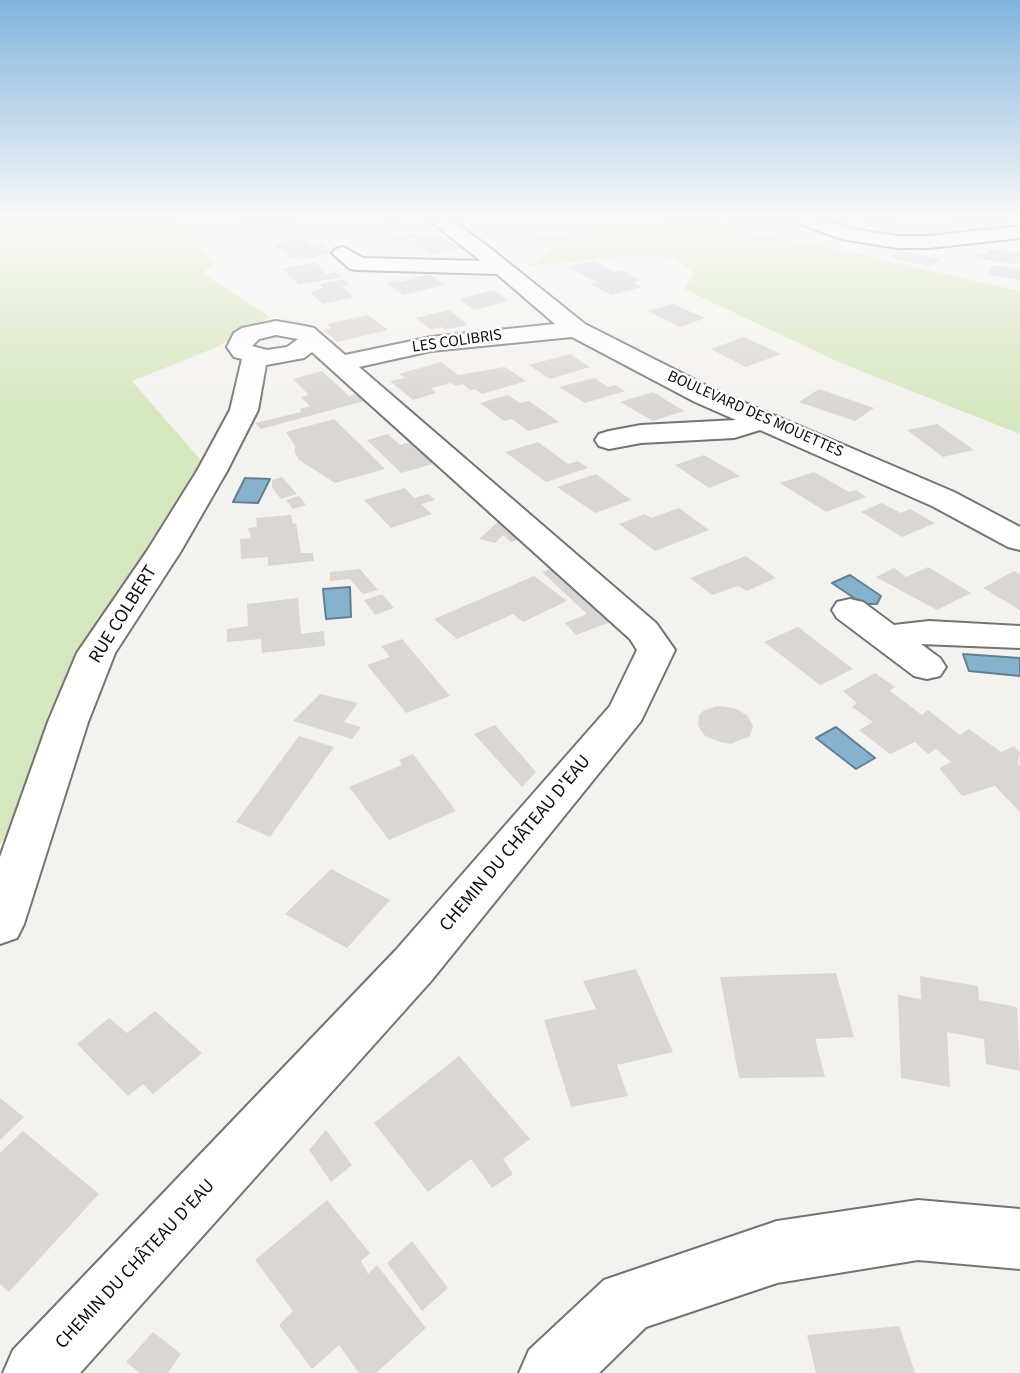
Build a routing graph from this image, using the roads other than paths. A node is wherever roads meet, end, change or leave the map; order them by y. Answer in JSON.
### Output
{"nodes":[{"id":1,"x":518,"y":282,"type":"edge"},
{"id":2,"x":576,"y":329,"type":"junction"},
{"id":3,"x":305,"y":332,"type":"joint"},
{"id":4,"x":340,"y":364,"type":"junction"},
{"id":5,"x":761,"y":420,"type":"junction"},
{"id":6,"x":635,"y":459,"type":"dead end"},
{"id":7,"x":1020,"y":540,"type":"edge"},
{"id":8,"x":850,"y":610,"type":"dead end"},
{"id":9,"x":886,"y":637,"type":"junction"},
{"id":10,"x":1020,"y":637,"type":"edge"},
{"id":11,"x":927,"y":667,"type":"dead end"},
{"id":12,"x":0,"y":923,"type":"edge"},
{"id":13,"x":1020,"y":1240,"type":"edge"},
{"id":14,"x":36,"y":1373,"type":"edge"},
{"id":15,"x":552,"y":1373,"type":"edge"}],
"edges":[{"from":1,"to":2,"type":"street","name":"BOULEVARD DES MOUETTES"},
{"from":2,"to":4,"type":"street","name":"LES COLIBRIS"},
{"from":2,"to":5,"type":"street","name":"BOULEVARD DES MOUETTES"},
{"from":3,"to":4,"type":"street","name":"CHEMIN DU CHÂTEAU D'EAU"},
{"from":3,"to":12,"type":"street","name":"RUE COLBERT"},
{"from":4,"to":14,"type":"street","name":"CHEMIN DU CHÂTEAU D'EAU"},
{"from":5,"to":6,"type":"street"},
{"from":5,"to":7,"type":"street","name":"BOULEVARD DES MOUETTES"},
{"from":8,"to":9,"type":"street"},
{"from":9,"to":10,"type":"street"},
{"from":9,"to":11,"type":"street"},
{"from":13,"to":15,"type":"street"}]}
